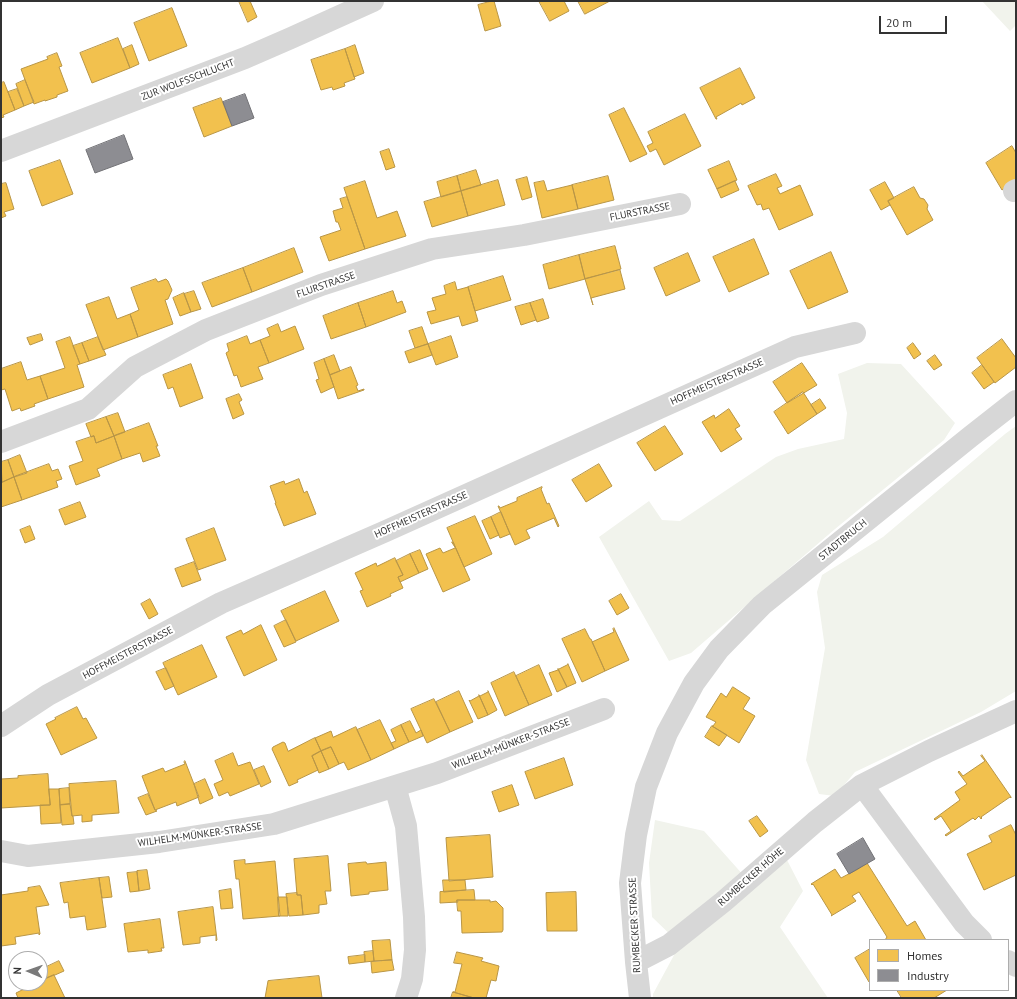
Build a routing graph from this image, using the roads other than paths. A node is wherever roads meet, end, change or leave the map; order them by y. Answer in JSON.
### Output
{"nodes":[{"id":1,"x":373,"y":1,"type":"edge"},
{"id":2,"x":1,"y":151,"type":"edge"},
{"id":3,"x":680,"y":204,"type":"dead end"},
{"id":4,"x":855,"y":333,"type":"dead end"},
{"id":5,"x":1016,"y":401,"type":"edge"},
{"id":6,"x":1,"y":442,"type":"edge"},
{"id":7,"x":688,"y":695,"type":"joint"},
{"id":8,"x":604,"y":709,"type":"dead end"},
{"id":9,"x":1016,"y":711,"type":"edge"},
{"id":10,"x":1,"y":726,"type":"edge"},
{"id":11,"x":862,"y":785,"type":"junction"},
{"id":12,"x":395,"y":786,"type":"junction"},
{"id":13,"x":1,"y":851,"type":"edge"},
{"id":14,"x":980,"y":939,"type":"edge"},
{"id":15,"x":636,"y":962,"type":"junction"},
{"id":16,"x":406,"y":998,"type":"edge"},
{"id":17,"x":640,"y":998,"type":"edge"}],
"edges":[{"from":1,"to":2,"type":"street","name":"ZUR WOLFSSCHLUCHT"},
{"from":3,"to":6,"type":"street","name":"FLURSTRASSE"},
{"from":4,"to":10,"type":"street","name":"HOFFMEISTERSTRASSE"},
{"from":5,"to":7,"type":"street","name":"STADTBRUCH"},
{"from":7,"to":15,"type":"street","name":"RUMBECKER STRASSE"},
{"from":8,"to":12,"type":"street","name":"WILHELM-MÜNKER-STRASSE"},
{"from":9,"to":11,"type":"street","name":"RUMBECKER HÖHE"},
{"from":11,"to":14,"type":"street"},
{"from":11,"to":15,"type":"street","name":"RUMBECKER HÖHE"},
{"from":12,"to":13,"type":"street","name":"WILHELM-MÜNKER-STRASSE"},
{"from":12,"to":16,"type":"street"},
{"from":15,"to":17,"type":"street","name":"RUMBECKER STRASSE"}]}
